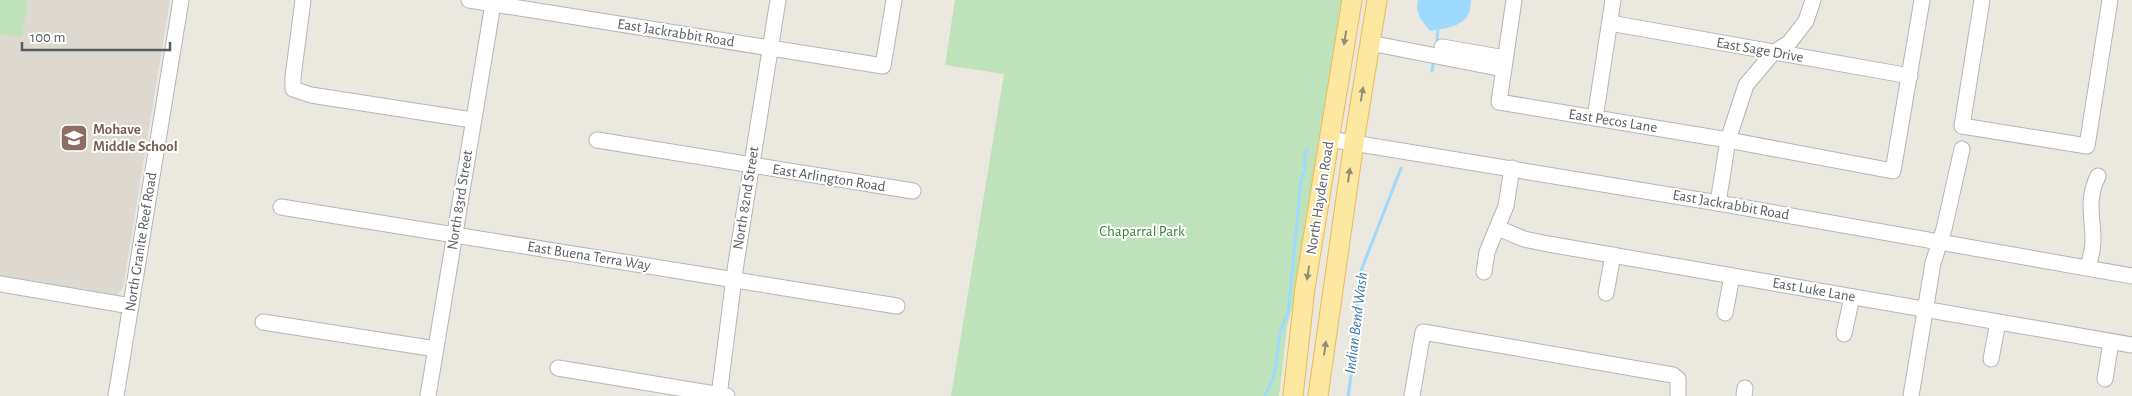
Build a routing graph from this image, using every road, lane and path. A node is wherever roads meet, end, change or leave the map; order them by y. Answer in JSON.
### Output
{"nodes":[{"id":1,"x":181,"y":0,"type":"edge"},
{"id":2,"x":303,"y":0,"type":"edge"},
{"id":3,"x":469,"y":0,"type":"edge"},
{"id":4,"x":778,"y":0,"type":"edge"},
{"id":5,"x":894,"y":0,"type":"edge"},
{"id":6,"x":1352,"y":0,"type":"edge"},
{"id":7,"x":1377,"y":0,"type":"edge"},
{"id":8,"x":1514,"y":0,"type":"edge"},
{"id":9,"x":1613,"y":0,"type":"edge"},
{"id":10,"x":1813,"y":0,"type":"edge"},
{"id":11,"x":1922,"y":0,"type":"edge"},
{"id":12,"x":1982,"y":0,"type":"edge"},
{"id":13,"x":2110,"y":0,"type":"edge"},
{"id":14,"x":493,"y":4,"type":"junction"},
{"id":15,"x":1610,"y":23,"type":"junction"},
{"id":16,"x":1371,"y":39,"type":"junction"},
{"id":17,"x":770,"y":47,"type":"junction"},
{"id":18,"x":1773,"y":53,"type":"junction"},
{"id":19,"x":1504,"y":64,"type":"junction"},
{"id":20,"x":1910,"y":76,"type":"junction"},
{"id":21,"x":1595,"y":118,"type":"junction"},
{"id":22,"x":472,"y":120,"type":"junction"},
{"id":23,"x":1329,"y":138,"type":"junction"},
{"id":24,"x":596,"y":140,"type":"dead end"},
{"id":25,"x":1728,"y":140,"type":"junction"},
{"id":26,"x":1354,"y":142,"type":"junction"},
{"id":27,"x":1962,"y":149,"type":"dead end"},
{"id":28,"x":751,"y":165,"type":"junction"},
{"id":29,"x":1512,"y":168,"type":"junction"},
{"id":30,"x":2098,"y":176,"type":"dead end"},
{"id":31,"x":913,"y":191,"type":"dead end"},
{"id":32,"x":1718,"y":203,"type":"junction"},
{"id":33,"x":281,"y":207,"type":"dead end"},
{"id":34,"x":1498,"y":228,"type":"junction"},
{"id":35,"x":455,"y":234,"type":"junction"},
{"id":36,"x":1940,"y":242,"type":"junction"},
{"id":37,"x":1613,"y":255,"type":"junction"},
{"id":38,"x":2088,"y":268,"type":"junction"},
{"id":39,"x":1484,"y":272,"type":"dead end"},
{"id":40,"x":1732,"y":276,"type":"junction"},
{"id":41,"x":2132,"y":276,"type":"edge"},
{"id":42,"x":733,"y":280,"type":"junction"},
{"id":43,"x":0,"y":284,"type":"edge"},
{"id":44,"x":1606,"y":292,"type":"dead end"},
{"id":45,"x":1852,"y":297,"type":"junction"},
{"id":46,"x":131,"y":306,"type":"junction"},
{"id":47,"x":897,"y":306,"type":"dead end"},
{"id":48,"x":1925,"y":309,"type":"junction"},
{"id":49,"x":1725,"y":313,"type":"dead end"},
{"id":50,"x":263,"y":322,"type":"dead end"},
{"id":51,"x":1998,"y":322,"type":"junction"},
{"id":52,"x":1844,"y":334,"type":"dead end"},
{"id":53,"x":2111,"y":342,"type":"junction"},
{"id":54,"x":2132,"y":345,"type":"edge"},
{"id":55,"x":436,"y":350,"type":"junction"},
{"id":56,"x":1990,"y":359,"type":"dead end"},
{"id":57,"x":558,"y":368,"type":"dead end"},
{"id":58,"x":2105,"y":379,"type":"dead end"},
{"id":59,"x":116,"y":396,"type":"edge"},
{"id":60,"x":428,"y":396,"type":"edge"},
{"id":61,"x":722,"y":396,"type":"edge"},
{"id":62,"x":1293,"y":396,"type":"edge"},
{"id":63,"x":1318,"y":396,"type":"edge"},
{"id":64,"x":1412,"y":396,"type":"edge"},
{"id":65,"x":1678,"y":396,"type":"edge"},
{"id":66,"x":1911,"y":396,"type":"edge"}],
"edges":[{"from":1,"to":46,"type":"street","name":"North Granite Reef Road"},
{"from":2,"to":22,"type":"street"},
{"from":3,"to":14,"type":"street","name":"East Jackrabbit Road"},
{"from":4,"to":17,"type":"street","name":"North 82nd Street"},
{"from":5,"to":17,"type":"street","name":"East Jackrabbit Road"},
{"from":6,"to":23,"type":"main road","name":"North Hayden Road","one_way":true},
{"from":7,"to":16,"type":"main road","name":"North Hayden Road"},
{"from":8,"to":19,"type":"street"},
{"from":9,"to":15,"type":"street"},
{"from":10,"to":18,"type":"street"},
{"from":11,"to":20,"type":"street"},
{"from":12,"to":13,"type":"street"},
{"from":14,"to":17,"type":"street","name":"East Jackrabbit Road"},
{"from":14,"to":22,"type":"street","name":"North 83rd Street"},
{"from":15,"to":18,"type":"street","name":"East Sage Drive"},
{"from":15,"to":21,"type":"street"},
{"from":16,"to":19,"type":"street"},
{"from":26,"to":16,"type":"main road","name":"North Hayden Road","one_way":true},
{"from":17,"to":28,"type":"street","name":"North 82nd Street"},
{"from":18,"to":20,"type":"street","name":"East Sage Drive"},
{"from":18,"to":25,"type":"street"},
{"from":19,"to":21,"type":"street","name":"East Pecos Lane"},
{"from":20,"to":25,"type":"street","name":"East Pecos Lane"},
{"from":21,"to":25,"type":"street","name":"East Pecos Lane"},
{"from":22,"to":35,"type":"street","name":"North 83rd Street"},
{"from":23,"to":26,"type":"street","name":"East Jackrabbit Road"},
{"from":23,"to":62,"type":"main road","name":"North Hayden Road","one_way":true},
{"from":24,"to":28,"type":"street","name":"East Arlington Road"},
{"from":25,"to":32,"type":"street"},
{"from":26,"to":29,"type":"street","name":"East Jackrabbit Road"},
{"from":63,"to":26,"type":"main road","name":"North Hayden Road","one_way":true},
{"from":27,"to":36,"type":"street"},
{"from":28,"to":31,"type":"street","name":"East Arlington Road"},
{"from":28,"to":42,"type":"street","name":"North 82nd Street"},
{"from":29,"to":32,"type":"street","name":"East Jackrabbit Road"},
{"from":29,"to":34,"type":"street"},
{"from":30,"to":38,"type":"street"},
{"from":32,"to":36,"type":"street","name":"East Jackrabbit Road"},
{"from":33,"to":35,"type":"street","name":"East Buena Terra Way"},
{"from":34,"to":37,"type":"street","name":"East Luke Lane"},
{"from":34,"to":39,"type":"street"},
{"from":35,"to":42,"type":"street","name":"East Buena Terra Way"},
{"from":35,"to":55,"type":"street","name":"North 83rd Street"},
{"from":36,"to":38,"type":"street","name":"East Jackrabbit Road"},
{"from":36,"to":48,"type":"street"},
{"from":37,"to":40,"type":"street","name":"East Luke Lane"},
{"from":37,"to":44,"type":"street"},
{"from":38,"to":41,"type":"street","name":"East Jackrabbit Road"},
{"from":40,"to":45,"type":"street","name":"East Luke Lane"},
{"from":40,"to":49,"type":"street"},
{"from":42,"to":47,"type":"street","name":"East Buena Terra Way"},
{"from":42,"to":61,"type":"street","name":"North 82nd Street"},
{"from":43,"to":46,"type":"street"},
{"from":45,"to":48,"type":"street","name":"East Luke Lane"},
{"from":45,"to":52,"type":"street"},
{"from":46,"to":59,"type":"street","name":"North Granite Reef Road"},
{"from":48,"to":51,"type":"street","name":"East Luke Lane"},
{"from":48,"to":66,"type":"street"},
{"from":50,"to":55,"type":"street"},
{"from":51,"to":53,"type":"street","name":"East Luke Lane"},
{"from":51,"to":56,"type":"street"},
{"from":53,"to":54,"type":"street","name":"East Luke Lane"},
{"from":53,"to":58,"type":"street"},
{"from":55,"to":60,"type":"street","name":"North 83rd Street"},
{"from":57,"to":61,"type":"street"},
{"from":64,"to":65,"type":"street"}]}
